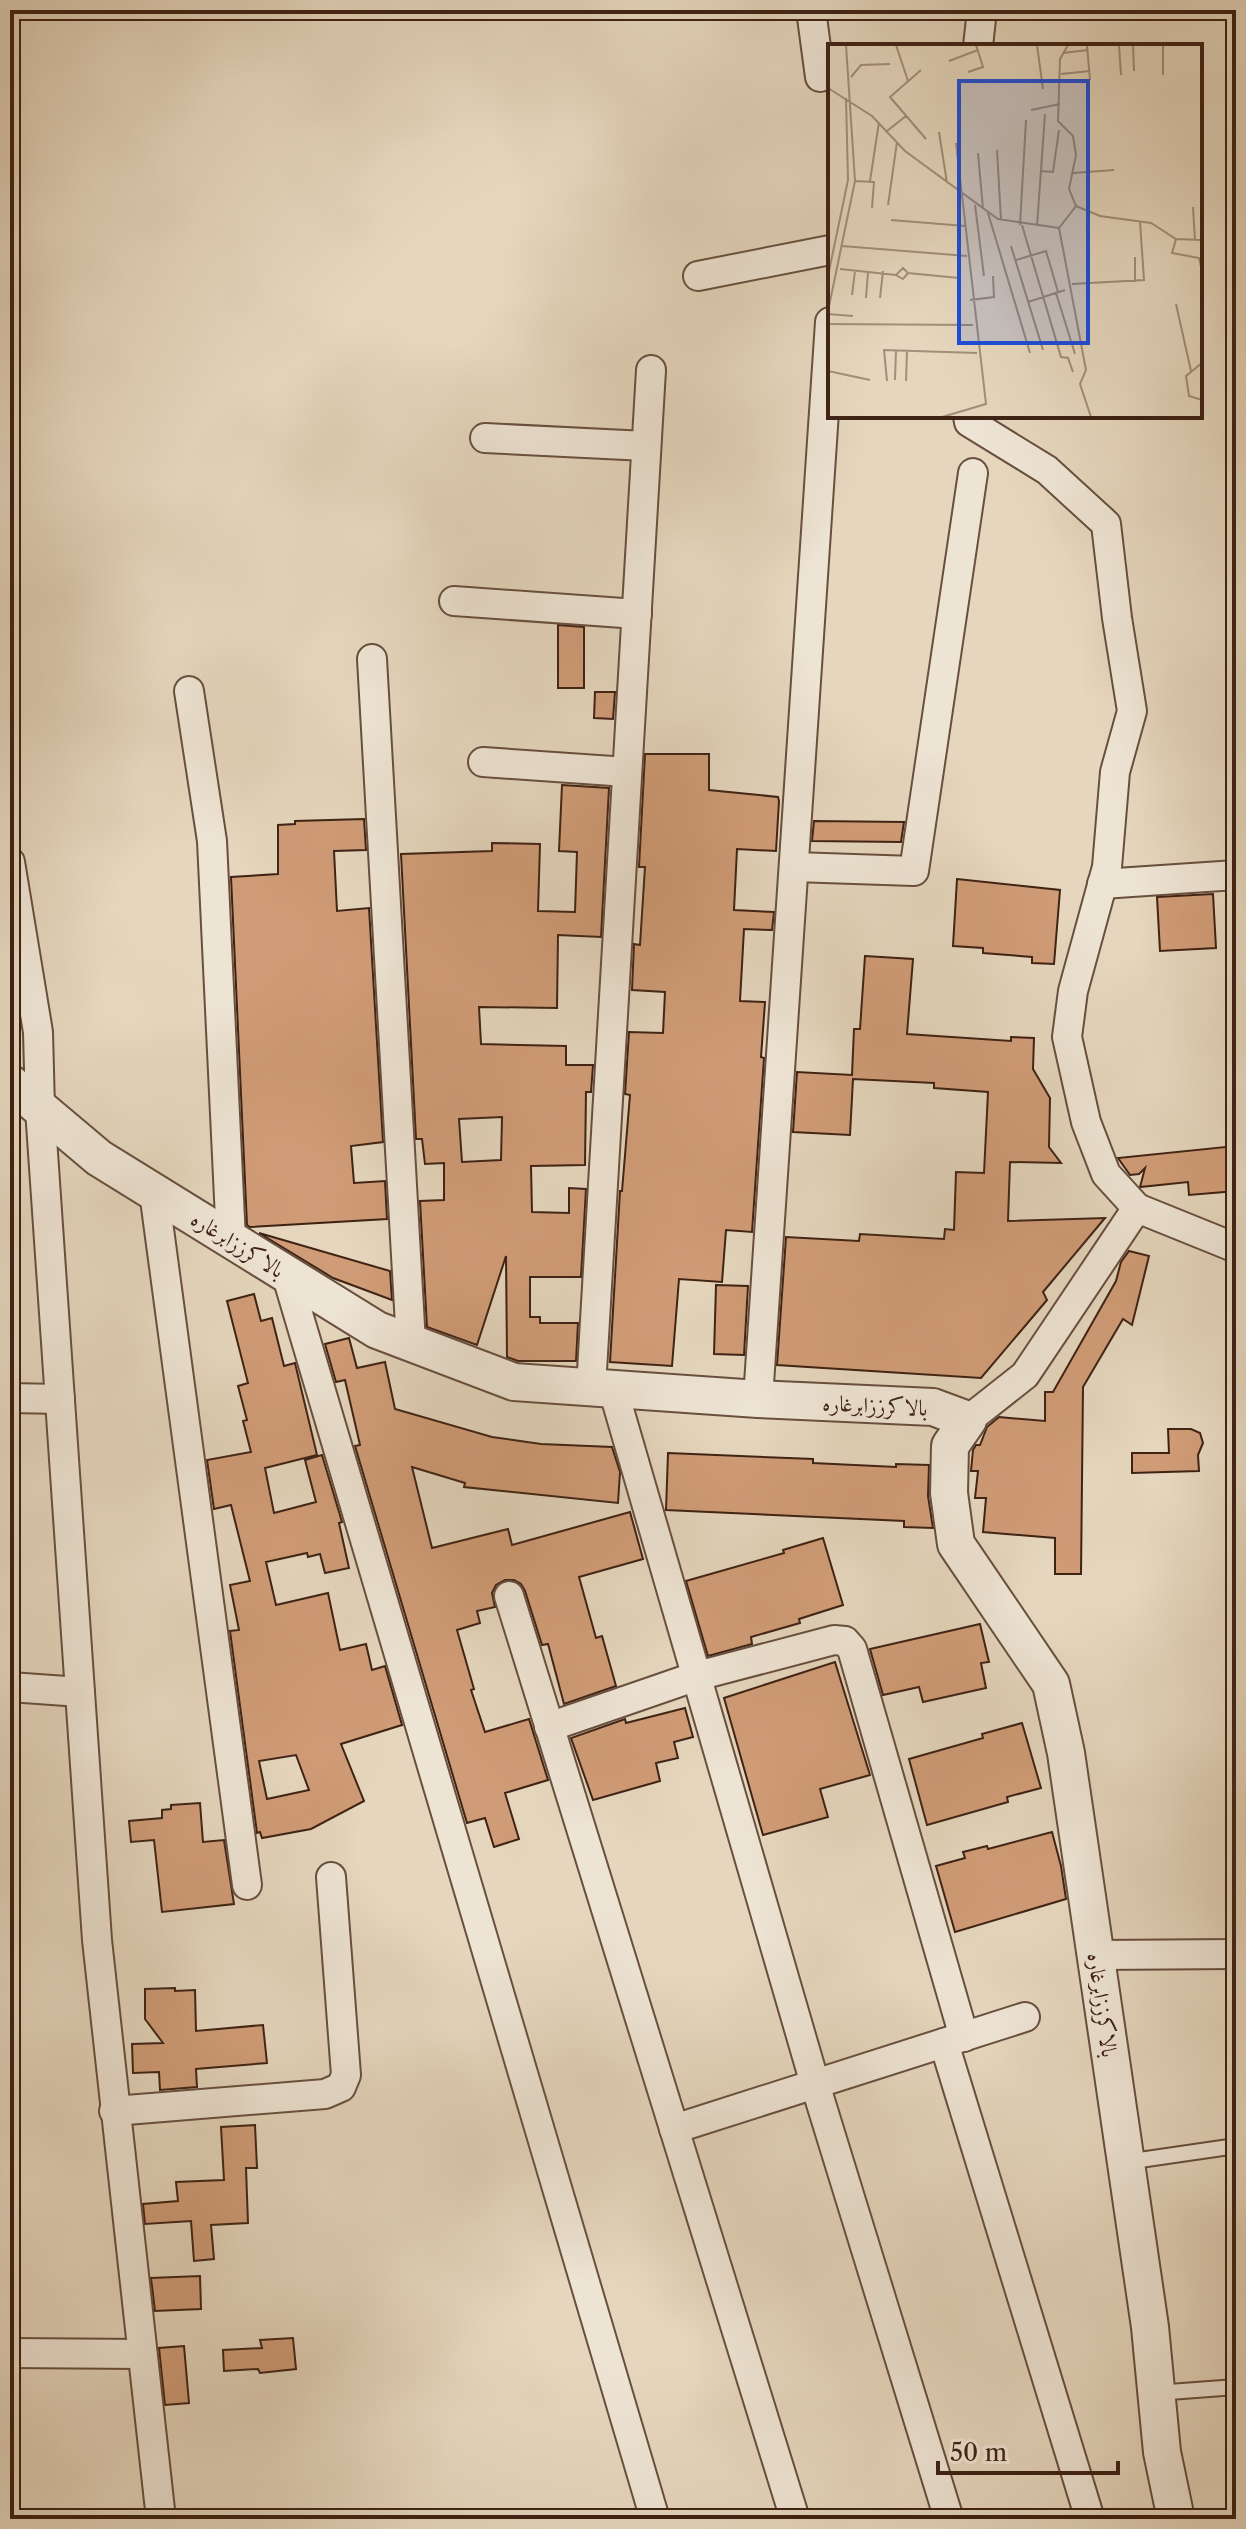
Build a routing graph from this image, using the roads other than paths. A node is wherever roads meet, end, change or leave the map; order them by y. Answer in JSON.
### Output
{"nodes":[{"id":1,"x":811,"y":10,"type":"edge"},
{"id":2,"x":982,"y":10,"type":"edge"},
{"id":3,"x":978,"y":44,"type":"edge"},
{"id":4,"x":820,"y":77,"type":"dead end"},
{"id":5,"x":828,"y":250,"type":"edge"},
{"id":6,"x":698,"y":276,"type":"dead end"},
{"id":7,"x":828,"y":352,"type":"edge"},
{"id":8,"x":651,"y":370,"type":"dead end"},
{"id":9,"x":968,"y":418,"type":"edge"},
{"id":10,"x":485,"y":438,"type":"dead end"},
{"id":11,"x":646,"y":446,"type":"junction"},
{"id":12,"x":973,"y":473,"type":"dead end"},
{"id":13,"x":454,"y":601,"type":"dead end"},
{"id":14,"x":637,"y":614,"type":"junction"},
{"id":15,"x":372,"y":659,"type":"dead end"},
{"id":16,"x":189,"y":691,"type":"dead end"},
{"id":17,"x":483,"y":762,"type":"dead end"},
{"id":18,"x":627,"y":772,"type":"junction"},
{"id":19,"x":10,"y":862,"type":"edge"},
{"id":20,"x":794,"y":867,"type":"junction"},
{"id":21,"x":1236,"y":875,"type":"edge"},
{"id":22,"x":1102,"y":884,"type":"junction"},
{"id":23,"x":10,"y":1083,"type":"edge"},
{"id":24,"x":40,"y":1109,"type":"junction"},
{"id":25,"x":154,"y":1192,"type":"junction"},
{"id":26,"x":1137,"y":1208,"type":"junction"},
{"id":27,"x":231,"y":1240,"type":"junction"},
{"id":28,"x":1236,"y":1248,"type":"edge"},
{"id":29,"x":286,"y":1273,"type":"junction"},
{"id":30,"x":411,"y":1343,"type":"junction"},
{"id":31,"x":602,"y":1388,"type":"junction"},
{"id":32,"x":10,"y":1398,"type":"edge"},
{"id":33,"x":60,"y":1399,"type":"junction"},
{"id":34,"x":758,"y":1399,"type":"junction"},
{"id":35,"x":968,"y":1420,"type":"junction"},
{"id":36,"x":509,"y":1596,"type":"dead end"},
{"id":37,"x":697,"y":1676,"type":"junction"},
{"id":38,"x":10,"y":1687,"type":"edge"},
{"id":39,"x":80,"y":1692,"type":"junction"},
{"id":40,"x":549,"y":1727,"type":"junction"},
{"id":41,"x":331,"y":1877,"type":"dead end"},
{"id":42,"x":247,"y":1885,"type":"dead end"},
{"id":43,"x":1236,"y":1954,"type":"edge"},
{"id":44,"x":1096,"y":1955,"type":"junction"},
{"id":45,"x":1025,"y":2017,"type":"dead end"},
{"id":46,"x":954,"y":2040,"type":"junction"},
{"id":47,"x":815,"y":2084,"type":"junction"},
{"id":48,"x":114,"y":2111,"type":"junction"},
{"id":49,"x":674,"y":2129,"type":"junction"},
{"id":50,"x":1236,"y":2146,"type":"edge"},
{"id":51,"x":1126,"y":2162,"type":"junction"},
{"id":52,"x":10,"y":2353,"type":"edge"},
{"id":53,"x":142,"y":2354,"type":"junction"},
{"id":54,"x":1236,"y":2387,"type":"edge"},
{"id":55,"x":1156,"y":2393,"type":"junction"},
{"id":56,"x":161,"y":2519,"type":"edge"},
{"id":57,"x":655,"y":2519,"type":"edge"},
{"id":58,"x":795,"y":2519,"type":"edge"},
{"id":59,"x":949,"y":2519,"type":"edge"},
{"id":60,"x":1090,"y":2519,"type":"edge"},
{"id":61,"x":1176,"y":2519,"type":"edge"}],
"edges":[{"from":1,"to":4,"type":"street"},
{"from":2,"to":3,"type":"street"},
{"from":5,"to":6,"type":"street"},
{"from":7,"to":20,"type":"street"},
{"from":8,"to":11,"type":"street"},
{"from":9,"to":22,"type":"street"},
{"from":10,"to":11,"type":"street"},
{"from":11,"to":14,"type":"street"},
{"from":12,"to":20,"type":"street"},
{"from":13,"to":14,"type":"street"},
{"from":14,"to":18,"type":"street"},
{"from":15,"to":30,"type":"street"},
{"from":16,"to":27,"type":"street"},
{"from":17,"to":18,"type":"street"},
{"from":18,"to":31,"type":"street"},
{"from":19,"to":24,"type":"street"},
{"from":20,"to":34,"type":"street"},
{"from":21,"to":22,"type":"street"},
{"from":22,"to":26,"type":"street"},
{"from":23,"to":24,"type":"street","name":"بالاکرززابرغاره"},
{"from":24,"to":25,"type":"street","name":"بالاکرززابرغاره"},
{"from":24,"to":33,"type":"street"},
{"from":25,"to":27,"type":"street","name":"بالاکرززابرغاره"},
{"from":25,"to":42,"type":"street"},
{"from":26,"to":28,"type":"street"},
{"from":26,"to":35,"type":"street"},
{"from":27,"to":29,"type":"street","name":"بالاکرززابرغاره"},
{"from":29,"to":30,"type":"street","name":"بالاکرززابرغاره"},
{"from":29,"to":57,"type":"street"},
{"from":30,"to":31,"type":"street","name":"بالاکرززابرغاره"},
{"from":31,"to":34,"type":"street","name":"بالاکرززابرغاره"},
{"from":31,"to":37,"type":"street"},
{"from":32,"to":33,"type":"street"},
{"from":33,"to":39,"type":"street"},
{"from":34,"to":35,"type":"street","name":"بالاکرززابرغاره"},
{"from":35,"to":44,"type":"street","name":"بالاکرززابرغاره"},
{"from":36,"to":40,"type":"street"},
{"from":37,"to":40,"type":"street"},
{"from":37,"to":46,"type":"street"},
{"from":37,"to":47,"type":"street"},
{"from":38,"to":39,"type":"street"},
{"from":39,"to":48,"type":"street"},
{"from":40,"to":49,"type":"street"},
{"from":41,"to":48,"type":"street"},
{"from":43,"to":44,"type":"street"},
{"from":44,"to":51,"type":"street","name":"بالاکرززابرغاره"},
{"from":45,"to":46,"type":"street"},
{"from":46,"to":47,"type":"street"},
{"from":46,"to":60,"type":"street"},
{"from":47,"to":49,"type":"street"},
{"from":47,"to":59,"type":"street"},
{"from":48,"to":53,"type":"street"},
{"from":49,"to":58,"type":"street"},
{"from":50,"to":51,"type":"lane"},
{"from":51,"to":55,"type":"street","name":"بالاکرززابرغاره"},
{"from":52,"to":53,"type":"street"},
{"from":53,"to":56,"type":"street"},
{"from":54,"to":55,"type":"lane"},
{"from":55,"to":61,"type":"street","name":"بالاکرززابرغاره"}]}
